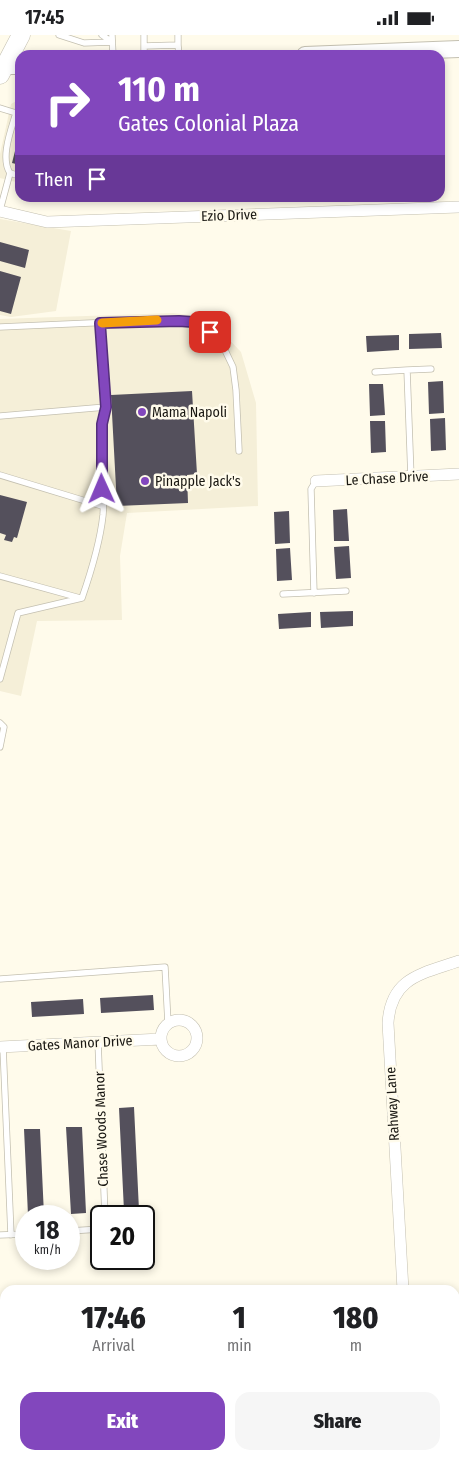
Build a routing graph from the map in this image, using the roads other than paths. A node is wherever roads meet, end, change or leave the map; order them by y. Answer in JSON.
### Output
{"nodes":[{"id":1,"x":21,"y":35,"type":"edge"},
{"id":2,"x":59,"y":35,"type":"edge"},
{"id":3,"x":102,"y":35,"type":"edge"},
{"id":4,"x":112,"y":35,"type":"edge"},
{"id":5,"x":144,"y":35,"type":"edge"},
{"id":6,"x":178,"y":35,"type":"edge"},
{"id":7,"x":112,"y":42,"type":"junction"},
{"id":8,"x":178,"y":45,"type":"junction"},
{"id":9,"x":144,"y":46,"type":"junction"},
{"id":10,"x":459,"y":49,"type":"edge"},
{"id":11,"x":113,"y":50,"type":"edge"},
{"id":12,"x":144,"y":50,"type":"edge"},
{"id":13,"x":178,"y":50,"type":"edge"},
{"id":14,"x":433,"y":50,"type":"edge"},
{"id":15,"x":6,"y":68,"type":"edge"},
{"id":16,"x":0,"y":108,"type":"edge"},
{"id":17,"x":15,"y":110,"type":"edge"},
{"id":18,"x":15,"y":119,"type":"edge"},
{"id":19,"x":2,"y":156,"type":"edge"},
{"id":20,"x":10,"y":173,"type":"junction"},
{"id":21,"x":15,"y":174,"type":"edge"},
{"id":22,"x":459,"y":207,"type":"edge"},
{"id":23,"x":0,"y":211,"type":"edge"},
{"id":24,"x":100,"y":323,"type":"junction"},
{"id":25,"x":0,"y":327,"type":"edge"},
{"id":26,"x":431,"y":369,"type":"dead end"},
{"id":27,"x":407,"y":370,"type":"junction"},
{"id":28,"x":375,"y":372,"type":"dead end"},
{"id":29,"x":106,"y":407,"type":"junction"},
{"id":30,"x":0,"y":416,"type":"edge"},
{"id":31,"x":239,"y":451,"type":"dead end"},
{"id":32,"x":0,"y":475,"type":"edge"},
{"id":33,"x":459,"y":475,"type":"edge"},
{"id":34,"x":411,"y":477,"type":"junction"},
{"id":35,"x":316,"y":481,"type":"joint"},
{"id":36,"x":102,"y":506,"type":"junction"},
{"id":37,"x":0,"y":576,"type":"edge"},
{"id":38,"x":346,"y":591,"type":"dead end"},
{"id":39,"x":314,"y":593,"type":"junction"},
{"id":40,"x":283,"y":594,"type":"dead end"},
{"id":41,"x":82,"y":598,"type":"junction"},
{"id":42,"x":0,"y":679,"type":"edge"},
{"id":43,"x":0,"y":723,"type":"edge"},
{"id":44,"x":0,"y":747,"type":"edge"},
{"id":45,"x":459,"y":961,"type":"edge"},
{"id":46,"x":0,"y":979,"type":"edge"},
{"id":47,"x":168,"y":1023,"type":"junction"},
{"id":48,"x":161,"y":1039,"type":"junction"},
{"id":49,"x":98,"y":1042,"type":"junction"},
{"id":50,"x":2,"y":1047,"type":"edge"},
{"id":51,"x":105,"y":1205,"type":"edge"},
{"id":52,"x":0,"y":1235,"type":"edge"},
{"id":53,"x":11,"y":1235,"type":"junction"},
{"id":54,"x":15,"y":1235,"type":"edge"},
{"id":55,"x":403,"y":1285,"type":"edge"}],
"edges":[{"from":1,"to":15,"type":"main road"},
{"from":2,"to":7,"type":"lane"},
{"from":3,"to":7,"type":"lane"},
{"from":4,"to":7,"type":"lane"},
{"from":5,"to":9,"type":"lane"},
{"from":6,"to":8,"type":"lane"},
{"from":7,"to":11,"type":"lane"},
{"from":8,"to":9,"type":"lane"},
{"from":8,"to":13,"type":"lane"},
{"from":9,"to":12,"type":"lane"},
{"from":10,"to":14,"type":"street"},
{"from":16,"to":17,"type":"lane"},
{"from":18,"to":19,"type":"lane"},
{"from":19,"to":20,"type":"lane"},
{"from":20,"to":21,"type":"lane"},
{"from":20,"to":23,"type":"lane"},
{"from":22,"to":23,"type":"street","name":"Ezio Drive"},
{"from":24,"to":25,"type":"lane"},
{"from":24,"to":29,"type":"lane"},
{"from":24,"to":31,"type":"lane"},
{"from":26,"to":27,"type":"lane"},
{"from":27,"to":28,"type":"lane"},
{"from":27,"to":34,"type":"lane"},
{"from":29,"to":30,"type":"lane"},
{"from":29,"to":36,"type":"lane"},
{"from":32,"to":36,"type":"lane"},
{"from":33,"to":34,"type":"street","name":"Le Chase Drive"},
{"from":34,"to":35,"type":"street","name":"Le Chase Drive"},
{"from":35,"to":39,"type":"lane"},
{"from":36,"to":41,"type":"lane"},
{"from":37,"to":41,"type":"lane"},
{"from":38,"to":39,"type":"lane"},
{"from":39,"to":40,"type":"lane"},
{"from":41,"to":42,"type":"lane"},
{"from":43,"to":44,"type":"lane"},
{"from":45,"to":55,"type":"street","name":"Rahway Lane"},
{"from":46,"to":47,"type":"lane"},
{"from":47,"to":48,"type":"street"},
{"from":47,"to":48,"type":"street"},
{"from":48,"to":49,"type":"street","name":"Gates Manor Drive"},
{"from":49,"to":50,"type":"street","name":"Gates Manor Drive"},
{"from":49,"to":51,"type":"lane","name":"Chase Woods Manor"},
{"from":50,"to":53,"type":"lane"},
{"from":52,"to":53,"type":"lane"},
{"from":53,"to":54,"type":"lane"}]}
